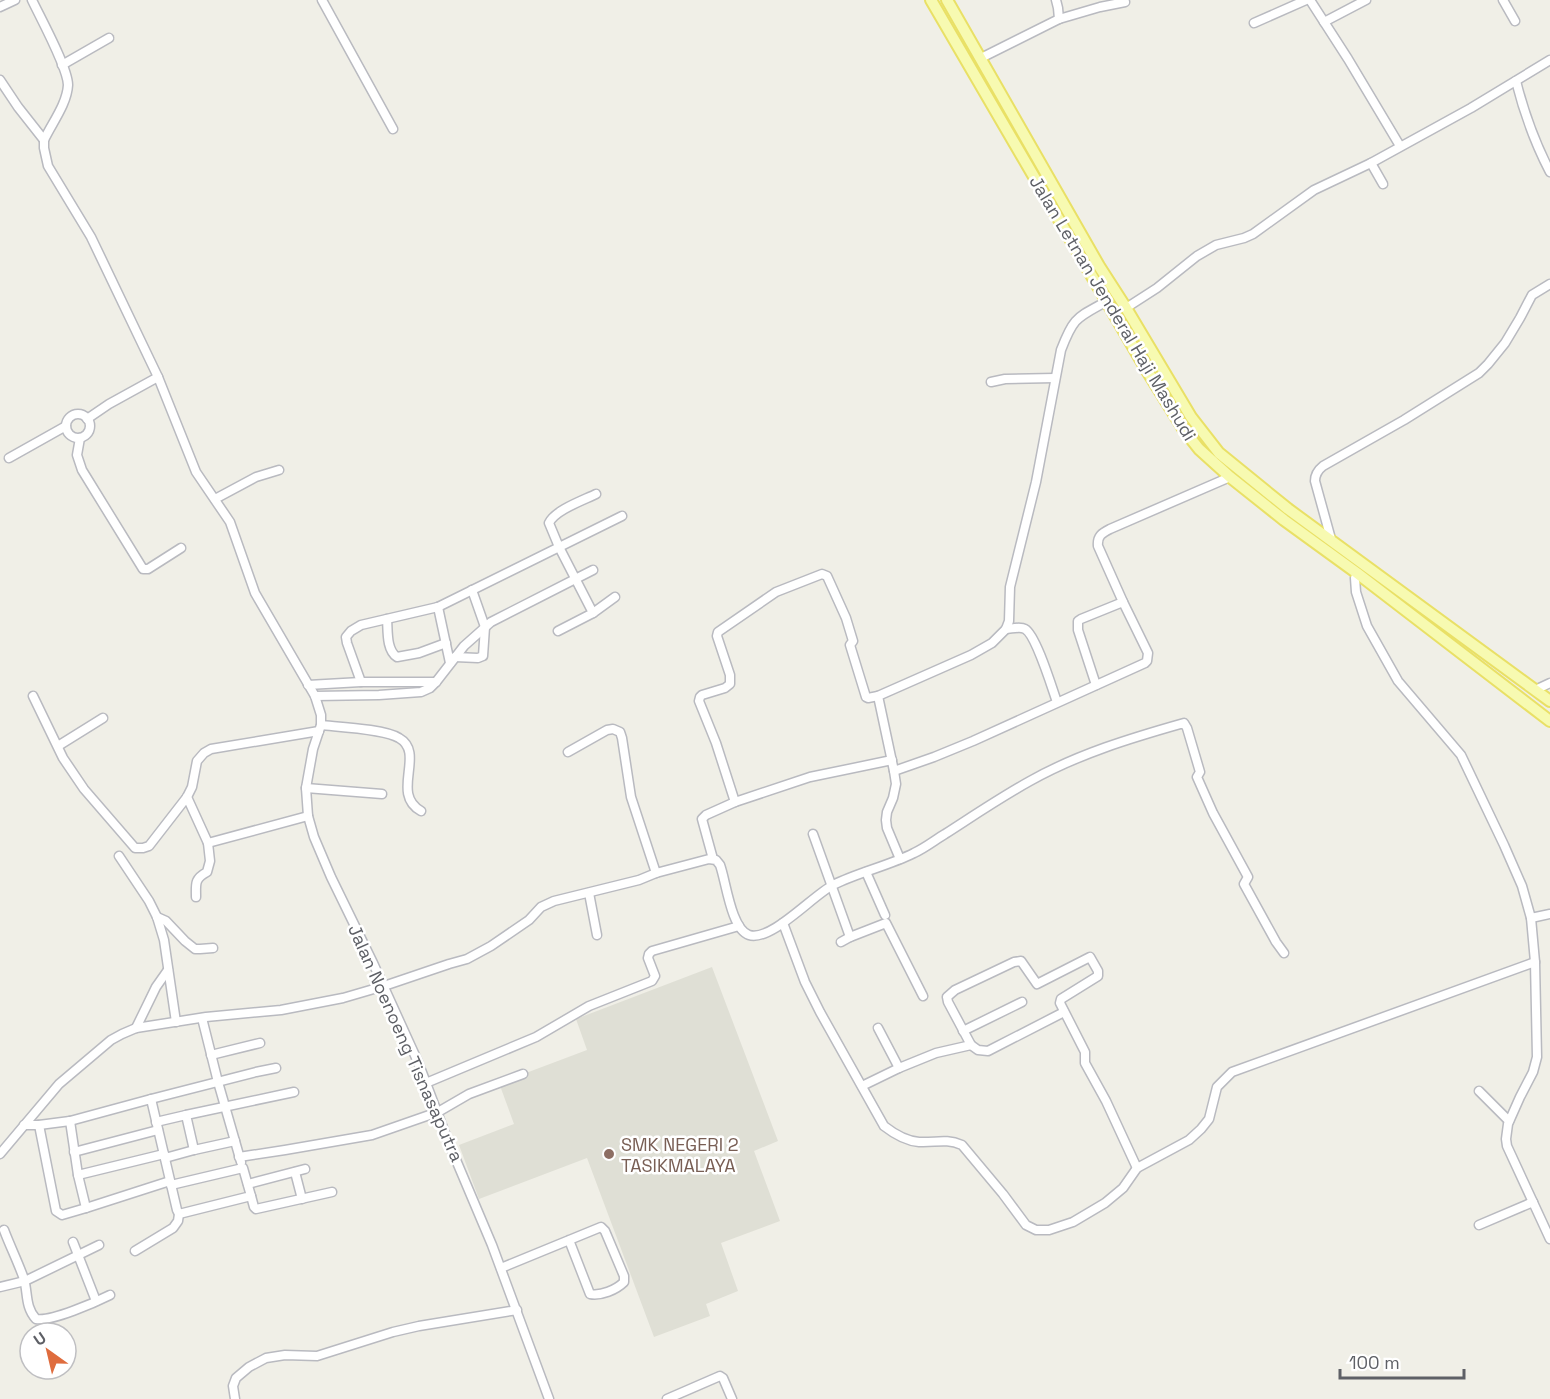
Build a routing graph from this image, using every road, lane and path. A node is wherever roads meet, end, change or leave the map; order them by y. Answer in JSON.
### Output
{"nodes":[{"id":1,"x":15,"y":0,"type":"edge"},
{"id":2,"x":32,"y":0,"type":"edge"},
{"id":3,"x":322,"y":0,"type":"edge"},
{"id":4,"x":932,"y":0,"type":"edge"},
{"id":5,"x":947,"y":0,"type":"edge"},
{"id":6,"x":1056,"y":0,"type":"edge"},
{"id":7,"x":1308,"y":0,"type":"edge"},
{"id":8,"x":1366,"y":0,"type":"edge"},
{"id":9,"x":1503,"y":0,"type":"edge"},
{"id":10,"x":1125,"y":2,"type":"dead end"},
{"id":11,"x":0,"y":7,"type":"edge"},
{"id":12,"x":1059,"y":19,"type":"junction"},
{"id":13,"x":1515,"y":21,"type":"dead end"},
{"id":14,"x":1324,"y":22,"type":"junction"},
{"id":15,"x":1254,"y":23,"type":"dead end"},
{"id":16,"x":109,"y":38,"type":"dead end"},
{"id":17,"x":981,"y":58,"type":"junction"},
{"id":18,"x":1550,"y":60,"type":"edge"},
{"id":19,"x":62,"y":65,"type":"junction"},
{"id":20,"x":0,"y":80,"type":"edge"},
{"id":21,"x":1516,"y":81,"type":"junction"},
{"id":22,"x":393,"y":129,"type":"dead end"},
{"id":23,"x":44,"y":140,"type":"junction"},
{"id":24,"x":1400,"y":146,"type":"junction"},
{"id":25,"x":1371,"y":163,"type":"junction"},
{"id":26,"x":1550,"y":172,"type":"edge"},
{"id":27,"x":1383,"y":184,"type":"dead end"},
{"id":28,"x":1550,"y":284,"type":"edge"},
{"id":29,"x":1107,"y":301,"type":"junction"},
{"id":30,"x":1126,"y":308,"type":"junction"},
{"id":31,"x":1157,"y":361,"type":"junction"},
{"id":32,"x":1146,"y":369,"type":"junction"},
{"id":33,"x":158,"y":377,"type":"junction"},
{"id":34,"x":1055,"y":378,"type":"junction"},
{"id":35,"x":991,"y":382,"type":"dead end"},
{"id":36,"x":87,"y":419,"type":"junction"},
{"id":37,"x":66,"y":426,"type":"junction"},
{"id":38,"x":80,"y":438,"type":"junction"},
{"id":39,"x":9,"y":458,"type":"dead end"},
{"id":40,"x":279,"y":470,"type":"dead end"},
{"id":41,"x":1230,"y":477,"type":"junction"},
{"id":42,"x":596,"y":494,"type":"dead end"},
{"id":43,"x":214,"y":499,"type":"junction"},
{"id":44,"x":622,"y":516,"type":"dead end"},
{"id":45,"x":1331,"y":539,"type":"junction"},
{"id":46,"x":559,"y":547,"type":"junction"},
{"id":47,"x":181,"y":548,"type":"dead end"},
{"id":48,"x":593,"y":570,"type":"dead end"},
{"id":49,"x":1357,"y":573,"type":"junction"},
{"id":50,"x":576,"y":579,"type":"junction"},
{"id":51,"x":472,"y":590,"type":"junction"},
{"id":52,"x":615,"y":597,"type":"dead end"},
{"id":53,"x":1123,"y":602,"type":"junction"},
{"id":54,"x":438,"y":607,"type":"junction"},
{"id":55,"x":593,"y":613,"type":"junction"},
{"id":56,"x":387,"y":619,"type":"junction"},
{"id":57,"x":485,"y":627,"type":"junction"},
{"id":58,"x":1006,"y":629,"type":"junction"},
{"id":59,"x":558,"y":631,"type":"dead end"},
{"id":60,"x":446,"y":643,"type":"junction"},
{"id":61,"x":453,"y":660,"type":"junction"},
{"id":62,"x":361,"y":682,"type":"junction"},
{"id":63,"x":378,"y":682,"type":"junction"},
{"id":64,"x":400,"y":682,"type":"junction"},
{"id":65,"x":436,"y":682,"type":"junction"},
{"id":66,"x":1550,"y":683,"type":"edge"},
{"id":67,"x":308,"y":685,"type":"junction"},
{"id":68,"x":1096,"y":686,"type":"junction"},
{"id":69,"x":1535,"y":690,"type":"junction"},
{"id":70,"x":400,"y":693,"type":"junction"},
{"id":71,"x":379,"y":695,"type":"junction"},
{"id":72,"x":33,"y":696,"type":"dead end"},
{"id":73,"x":315,"y":696,"type":"junction"},
{"id":74,"x":878,"y":696,"type":"junction"},
{"id":75,"x":1550,"y":701,"type":"edge"},
{"id":76,"x":1057,"y":702,"type":"junction"},
{"id":77,"x":103,"y":718,"type":"dead end"},
{"id":78,"x":1550,"y":721,"type":"edge"},
{"id":79,"x":320,"y":728,"type":"junction"},
{"id":80,"x":58,"y":746,"type":"junction"},
{"id":81,"x":568,"y":752,"type":"dead end"},
{"id":82,"x":892,"y":760,"type":"junction"},
{"id":83,"x":894,"y":771,"type":"junction"},
{"id":84,"x":306,"y":788,"type":"junction"},
{"id":85,"x":382,"y":794,"type":"dead end"},
{"id":86,"x":187,"y":797,"type":"junction"},
{"id":87,"x":735,"y":802,"type":"junction"},
{"id":88,"x":421,"y":811,"type":"dead end"},
{"id":89,"x":308,"y":816,"type":"junction"},
{"id":90,"x":813,"y":834,"type":"dead end"},
{"id":91,"x":207,"y":843,"type":"junction"},
{"id":92,"x":120,"y":856,"type":"dead end"},
{"id":93,"x":713,"y":859,"type":"junction"},
{"id":94,"x":900,"y":859,"type":"junction"},
{"id":95,"x":866,"y":872,"type":"junction"},
{"id":96,"x":656,"y":873,"type":"junction"},
{"id":97,"x":833,"y":886,"type":"junction"},
{"id":98,"x":589,"y":893,"type":"junction"},
{"id":99,"x":196,"y":897,"type":"dead end"},
{"id":100,"x":1550,"y":914,"type":"edge"},
{"id":101,"x":885,"y":915,"type":"dead end"},
{"id":102,"x":157,"y":917,"type":"junction"},
{"id":103,"x":1531,"y":918,"type":"junction"},
{"id":104,"x":783,"y":923,"type":"junction"},
{"id":105,"x":739,"y":926,"type":"junction"},
{"id":106,"x":597,"y":934,"type":"dead end"},
{"id":107,"x":850,"y":937,"type":"junction"},
{"id":108,"x":841,"y":942,"type":"dead end"},
{"id":109,"x":213,"y":948,"type":"dead end"},
{"id":110,"x":1284,"y":953,"type":"dead end"},
{"id":111,"x":1535,"y":962,"type":"junction"},
{"id":112,"x":168,"y":970,"type":"junction"},
{"id":113,"x":384,"y":986,"type":"junction"},
{"id":114,"x":923,"y":996,"type":"dead end"},
{"id":115,"x":1022,"y":1002,"type":"dead end"},
{"id":116,"x":1064,"y":1012,"type":"junction"},
{"id":117,"x":202,"y":1018,"type":"junction"},
{"id":118,"x":176,"y":1022,"type":"junction"},
{"id":119,"x":136,"y":1028,"type":"junction"},
{"id":120,"x":878,"y":1028,"type":"dead end"},
{"id":121,"x":963,"y":1031,"type":"junction"},
{"id":122,"x":260,"y":1043,"type":"dead end"},
{"id":123,"x":971,"y":1045,"type":"junction"},
{"id":124,"x":211,"y":1055,"type":"junction"},
{"id":125,"x":276,"y":1068,"type":"dead end"},
{"id":126,"x":899,"y":1068,"type":"junction"},
{"id":127,"x":523,"y":1074,"type":"dead end"},
{"id":128,"x":218,"y":1082,"type":"junction"},
{"id":129,"x":426,"y":1083,"type":"junction"},
{"id":130,"x":862,"y":1086,"type":"junction"},
{"id":131,"x":1479,"y":1091,"type":"dead end"},
{"id":132,"x":294,"y":1092,"type":"dead end"},
{"id":133,"x":151,"y":1099,"type":"junction"},
{"id":134,"x":225,"y":1106,"type":"junction"},
{"id":135,"x":438,"y":1112,"type":"junction"},
{"id":136,"x":186,"y":1115,"type":"junction"},
{"id":137,"x":70,"y":1121,"type":"junction"},
{"id":138,"x":1509,"y":1121,"type":"junction"},
{"id":139,"x":24,"y":1125,"type":"junction"},
{"id":140,"x":39,"y":1125,"type":"junction"},
{"id":141,"x":157,"y":1126,"type":"junction"},
{"id":142,"x":235,"y":1141,"type":"junction"},
{"id":143,"x":194,"y":1150,"type":"junction"},
{"id":144,"x":74,"y":1152,"type":"junction"},
{"id":145,"x":0,"y":1154,"type":"edge"},
{"id":146,"x":164,"y":1156,"type":"junction"},
{"id":147,"x":239,"y":1157,"type":"junction"},
{"id":148,"x":243,"y":1168,"type":"junction"},
{"id":149,"x":1137,"y":1168,"type":"junction"},
{"id":150,"x":305,"y":1169,"type":"dead end"},
{"id":151,"x":295,"y":1172,"type":"junction"},
{"id":152,"x":78,"y":1175,"type":"junction"},
{"id":153,"x":171,"y":1183,"type":"junction"},
{"id":154,"x":248,"y":1184,"type":"junction"},
{"id":155,"x":332,"y":1192,"type":"dead end"},
{"id":156,"x":251,"y":1196,"type":"junction"},
{"id":157,"x":302,"y":1199,"type":"junction"},
{"id":158,"x":1533,"y":1202,"type":"junction"},
{"id":159,"x":86,"y":1208,"type":"junction"},
{"id":160,"x":179,"y":1214,"type":"junction"},
{"id":161,"x":1479,"y":1225,"type":"dead end"},
{"id":162,"x":4,"y":1230,"type":"dead end"},
{"id":163,"x":1550,"y":1239,"type":"edge"},
{"id":164,"x":569,"y":1240,"type":"junction"},
{"id":165,"x":73,"y":1242,"type":"dead end"},
{"id":166,"x":99,"y":1245,"type":"dead end"},
{"id":167,"x":135,"y":1251,"type":"dead end"},
{"id":168,"x":78,"y":1257,"type":"junction"},
{"id":169,"x":501,"y":1268,"type":"junction"},
{"id":170,"x":25,"y":1281,"type":"junction"},
{"id":171,"x":0,"y":1287,"type":"edge"},
{"id":172,"x":110,"y":1294,"type":"dead end"},
{"id":173,"x":96,"y":1301,"type":"junction"},
{"id":174,"x":517,"y":1310,"type":"junction"},
{"id":175,"x":235,"y":1399,"type":"edge"},
{"id":176,"x":549,"y":1399,"type":"edge"},
{"id":177,"x":667,"y":1399,"type":"edge"},
{"id":178,"x":732,"y":1399,"type":"edge"}],
"edges":[{"from":1,"to":11,"type":"street"},
{"from":2,"to":19,"type":"street"},
{"from":3,"to":22,"type":"street"},
{"from":4,"to":29,"type":"main road","name":"Jalan Letnan Jenderal Haji Mashudi"},
{"from":5,"to":17,"type":"main road","name":"Jalan Letnan Jenderal Haji Mashudi"},
{"from":6,"to":12,"type":"street"},
{"from":7,"to":14,"type":"street"},
{"from":7,"to":15,"type":"street"},
{"from":8,"to":14,"type":"street"},
{"from":9,"to":13,"type":"street"},
{"from":10,"to":12,"type":"street"},
{"from":12,"to":17,"type":"street"},
{"from":14,"to":24,"type":"street"},
{"from":16,"to":19,"type":"street"},
{"from":17,"to":30,"type":"main road","name":"Jalan Letnan Jenderal Haji Mashudi"},
{"from":18,"to":21,"type":"street"},
{"from":19,"to":23,"type":"street"},
{"from":20,"to":23,"type":"street"},
{"from":21,"to":24,"type":"street"},
{"from":21,"to":26,"type":"street"},
{"from":23,"to":33,"type":"street","name":"Jalan Noenoeng Tisnasaputra"},
{"from":24,"to":25,"type":"street"},
{"from":25,"to":27,"type":"street"},
{"from":25,"to":30,"type":"street"},
{"from":28,"to":45,"type":"street"},
{"from":29,"to":32,"type":"main road","name":"Jalan Letnan Jenderal Haji Mashudi"},
{"from":29,"to":34,"type":"street"},
{"from":30,"to":31,"type":"main road","name":"Jalan Letnan Jenderal Haji Mashudi"},
{"from":31,"to":32,"type":"main road"},
{"from":31,"to":45,"type":"main road","name":"Jalan Letnan Jenderal Haji Mashudi"},
{"from":32,"to":41,"type":"main road","name":"Jalan Letnan Jenderal Haji Mashudi"},
{"from":33,"to":36,"type":"street"},
{"from":33,"to":43,"type":"street","name":"Jalan Noenoeng Tisnasaputra"},
{"from":34,"to":35,"type":"street"},
{"from":34,"to":58,"type":"street"},
{"from":36,"to":37,"type":"street"},
{"from":36,"to":38,"type":"street"},
{"from":37,"to":38,"type":"street"},
{"from":37,"to":39,"type":"street"},
{"from":38,"to":47,"type":"street"},
{"from":40,"to":43,"type":"street"},
{"from":41,"to":49,"type":"main road","name":"Jalan Letnan Jenderal Haji Mashudi"},
{"from":41,"to":53,"type":"street"},
{"from":42,"to":46,"type":"street"},
{"from":43,"to":67,"type":"street","name":"Jalan Noenoeng Tisnasaputra"},
{"from":44,"to":46,"type":"street"},
{"from":45,"to":69,"type":"main road","name":"Jalan Letnan Jenderal Haji Mashudi"},
{"from":46,"to":50,"type":"street"},
{"from":46,"to":51,"type":"street"},
{"from":48,"to":50,"type":"street"},
{"from":49,"to":78,"type":"main road","name":"Jalan Letnan Jenderal Haji Mashudi"},
{"from":49,"to":103,"type":"street"},
{"from":50,"to":55,"type":"street"},
{"from":50,"to":57,"type":"street"},
{"from":51,"to":54,"type":"street"},
{"from":51,"to":57,"type":"street"},
{"from":52,"to":55,"type":"street"},
{"from":53,"to":68,"type":"street"},
{"from":53,"to":68,"type":"street"},
{"from":54,"to":56,"type":"street"},
{"from":54,"to":60,"type":"street"},
{"from":55,"to":59,"type":"street"},
{"from":56,"to":60,"type":"street"},
{"from":56,"to":62,"type":"street"},
{"from":57,"to":61,"type":"street"},
{"from":57,"to":61,"type":"street"},
{"from":58,"to":74,"type":"street"},
{"from":58,"to":76,"type":"street"},
{"from":60,"to":61,"type":"street"},
{"from":61,"to":65,"type":"street"},
{"from":62,"to":63,"type":"street"},
{"from":62,"to":67,"type":"street"},
{"from":63,"to":64,"type":"street"},
{"from":63,"to":71,"type":"street"},
{"from":64,"to":65,"type":"street"},
{"from":64,"to":70,"type":"street"},
{"from":65,"to":70,"type":"street"},
{"from":66,"to":69,"type":"street"},
{"from":67,"to":73,"type":"street","name":"Jalan Noenoeng Tisnasaputra"},
{"from":68,"to":76,"type":"street"},
{"from":69,"to":75,"type":"main road","name":"Jalan Letnan Jenderal Haji Mashudi"},
{"from":70,"to":71,"type":"street"},
{"from":71,"to":73,"type":"street"},
{"from":72,"to":80,"type":"street"},
{"from":73,"to":79,"type":"street","name":"Jalan Noenoeng Tisnasaputra"},
{"from":74,"to":82,"type":"street"},
{"from":74,"to":87,"type":"street"},
{"from":76,"to":83,"type":"street"},
{"from":77,"to":80,"type":"street"},
{"from":79,"to":84,"type":"street","name":"Jalan Noenoeng Tisnasaputra"},
{"from":79,"to":86,"type":"street"},
{"from":79,"to":88,"type":"street"},
{"from":80,"to":86,"type":"street"},
{"from":81,"to":96,"type":"street"},
{"from":82,"to":83,"type":"street"},
{"from":82,"to":87,"type":"street"},
{"from":83,"to":94,"type":"street"},
{"from":84,"to":85,"type":"street"},
{"from":84,"to":89,"type":"street","name":"Jalan Noenoeng Tisnasaputra"},
{"from":86,"to":91,"type":"street"},
{"from":87,"to":93,"type":"street"},
{"from":89,"to":91,"type":"street"},
{"from":89,"to":113,"type":"street","name":"Jalan Noenoeng Tisnasaputra"},
{"from":90,"to":97,"type":"street"},
{"from":91,"to":99,"type":"street"},
{"from":92,"to":102,"type":"street"},
{"from":93,"to":96,"type":"street"},
{"from":93,"to":105,"type":"street"},
{"from":94,"to":95,"type":"street"},
{"from":94,"to":110,"type":"street"},
{"from":95,"to":97,"type":"street"},
{"from":95,"to":101,"type":"street"},
{"from":96,"to":98,"type":"street"},
{"from":97,"to":104,"type":"street"},
{"from":97,"to":107,"type":"street"},
{"from":98,"to":106,"type":"street"},
{"from":98,"to":113,"type":"street"},
{"from":100,"to":103,"type":"street"},
{"from":102,"to":109,"type":"street"},
{"from":102,"to":112,"type":"street"},
{"from":103,"to":111,"type":"street"},
{"from":104,"to":105,"type":"street"},
{"from":104,"to":130,"type":"street"},
{"from":105,"to":129,"type":"street"},
{"from":107,"to":108,"type":"street"},
{"from":107,"to":114,"type":"street"},
{"from":111,"to":138,"type":"street"},
{"from":111,"to":149,"type":"street"},
{"from":112,"to":118,"type":"street"},
{"from":112,"to":119,"type":"street"},
{"from":113,"to":117,"type":"street"},
{"from":113,"to":129,"type":"street","name":"Jalan Noenoeng Tisnasaputra"},
{"from":115,"to":121,"type":"street"},
{"from":116,"to":121,"type":"street"},
{"from":116,"to":123,"type":"street"},
{"from":116,"to":149,"type":"street"},
{"from":117,"to":118,"type":"street"},
{"from":117,"to":124,"type":"street"},
{"from":118,"to":119,"type":"street"},
{"from":119,"to":139,"type":"street"},
{"from":120,"to":126,"type":"street"},
{"from":121,"to":123,"type":"street"},
{"from":122,"to":124,"type":"street"},
{"from":123,"to":126,"type":"street"},
{"from":124,"to":128,"type":"street"},
{"from":125,"to":128,"type":"street"},
{"from":126,"to":130,"type":"street"},
{"from":127,"to":135,"type":"street"},
{"from":128,"to":133,"type":"street"},
{"from":128,"to":134,"type":"street"},
{"from":129,"to":135,"type":"street","name":"Jalan Noenoeng Tisnasaputra"},
{"from":130,"to":149,"type":"street"},
{"from":131,"to":138,"type":"street"},
{"from":132,"to":134,"type":"street"},
{"from":133,"to":137,"type":"street"},
{"from":133,"to":141,"type":"street"},
{"from":134,"to":136,"type":"street"},
{"from":134,"to":142,"type":"street"},
{"from":135,"to":147,"type":"street"},
{"from":135,"to":169,"type":"street","name":"Jalan Noenoeng Tisnasaputra"},
{"from":136,"to":141,"type":"street"},
{"from":136,"to":143,"type":"street"},
{"from":137,"to":140,"type":"street"},
{"from":137,"to":144,"type":"street"},
{"from":138,"to":158,"type":"street"},
{"from":139,"to":140,"type":"street"},
{"from":139,"to":145,"type":"street"},
{"from":140,"to":159,"type":"street"},
{"from":141,"to":144,"type":"street"},
{"from":141,"to":146,"type":"street"},
{"from":142,"to":143,"type":"street"},
{"from":142,"to":147,"type":"street"},
{"from":143,"to":146,"type":"street"},
{"from":144,"to":152,"type":"street"},
{"from":146,"to":152,"type":"street"},
{"from":146,"to":153,"type":"street"},
{"from":147,"to":148,"type":"street"},
{"from":148,"to":153,"type":"street"},
{"from":148,"to":154,"type":"street"},
{"from":150,"to":151,"type":"street"},
{"from":151,"to":154,"type":"street"},
{"from":151,"to":157,"type":"street"},
{"from":152,"to":159,"type":"street"},
{"from":153,"to":159,"type":"street"},
{"from":153,"to":160,"type":"street"},
{"from":154,"to":156,"type":"street"},
{"from":155,"to":157,"type":"street"},
{"from":156,"to":157,"type":"street"},
{"from":156,"to":160,"type":"street"},
{"from":158,"to":161,"type":"street"},
{"from":158,"to":163,"type":"street"},
{"from":160,"to":167,"type":"street"},
{"from":162,"to":170,"type":"street"},
{"from":164,"to":164,"type":"street"},
{"from":164,"to":169,"type":"street"},
{"from":165,"to":168,"type":"street"},
{"from":166,"to":168,"type":"street"},
{"from":168,"to":170,"type":"street"},
{"from":168,"to":173,"type":"street"},
{"from":169,"to":174,"type":"street","name":"Jalan Noenoeng Tisnasaputra"},
{"from":170,"to":171,"type":"street"},
{"from":170,"to":173,"type":"street"},
{"from":172,"to":173,"type":"street"},
{"from":174,"to":175,"type":"street"},
{"from":174,"to":176,"type":"street","name":"Jalan Noenoeng Tisnasaputra"},
{"from":177,"to":178,"type":"street"}]}
